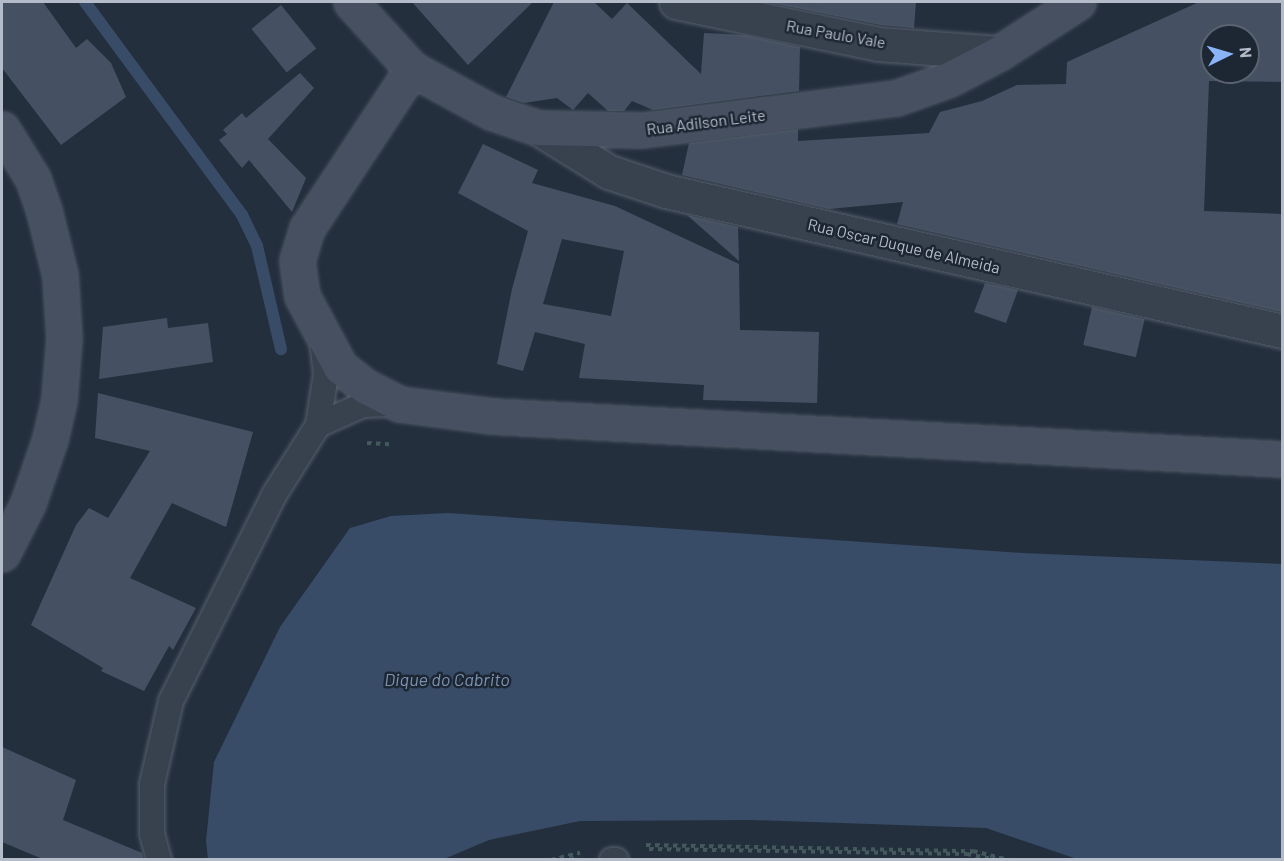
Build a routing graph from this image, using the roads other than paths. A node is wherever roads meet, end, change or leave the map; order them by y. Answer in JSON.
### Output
{"nodes":[{"id":1,"x":351,"y":2,"type":"edge"},
{"id":2,"x":676,"y":2,"type":"edge"},
{"id":3,"x":1078,"y":2,"type":"edge"},
{"id":4,"x":999,"y":53,"type":"junction"},
{"id":5,"x":412,"y":69,"type":"junction"},
{"id":6,"x":538,"y":128,"type":"junction"},
{"id":7,"x":2,"y":129,"type":"edge"},
{"id":8,"x":1282,"y":331,"type":"edge"},
{"id":9,"x":321,"y":336,"type":"junction"},
{"id":10,"x":399,"y":404,"type":"junction"},
{"id":11,"x":318,"y":425,"type":"junction"},
{"id":12,"x":1282,"y":459,"type":"edge"},
{"id":13,"x":2,"y":554,"type":"edge"},
{"id":14,"x":602,"y":857,"type":"edge"},
{"id":15,"x":159,"y":860,"type":"edge"},
{"id":16,"x":616,"y":860,"type":"edge"}],
"edges":[{"from":1,"to":5,"type":"street","name":"Rua Adilson Leite"},
{"from":2,"to":4,"type":"street","name":"Rua Paulo Vale"},
{"from":3,"to":4,"type":"street","name":"Rua Adilson Leite"},
{"from":4,"to":6,"type":"street","name":"Rua Adilson Leite"},
{"from":5,"to":6,"type":"street","name":"Rua Adilson Leite"},
{"from":5,"to":9,"type":"street"},
{"from":6,"to":8,"type":"street","name":"Rua Oscar Duque de Almeida"},
{"from":7,"to":13,"type":"street"},
{"from":9,"to":10,"type":"street"},
{"from":9,"to":11,"type":"lane"},
{"from":10,"to":11,"type":"lane"},
{"from":10,"to":12,"type":"street"},
{"from":11,"to":15,"type":"lane"},
{"from":14,"to":16,"type":"lane"}]}
